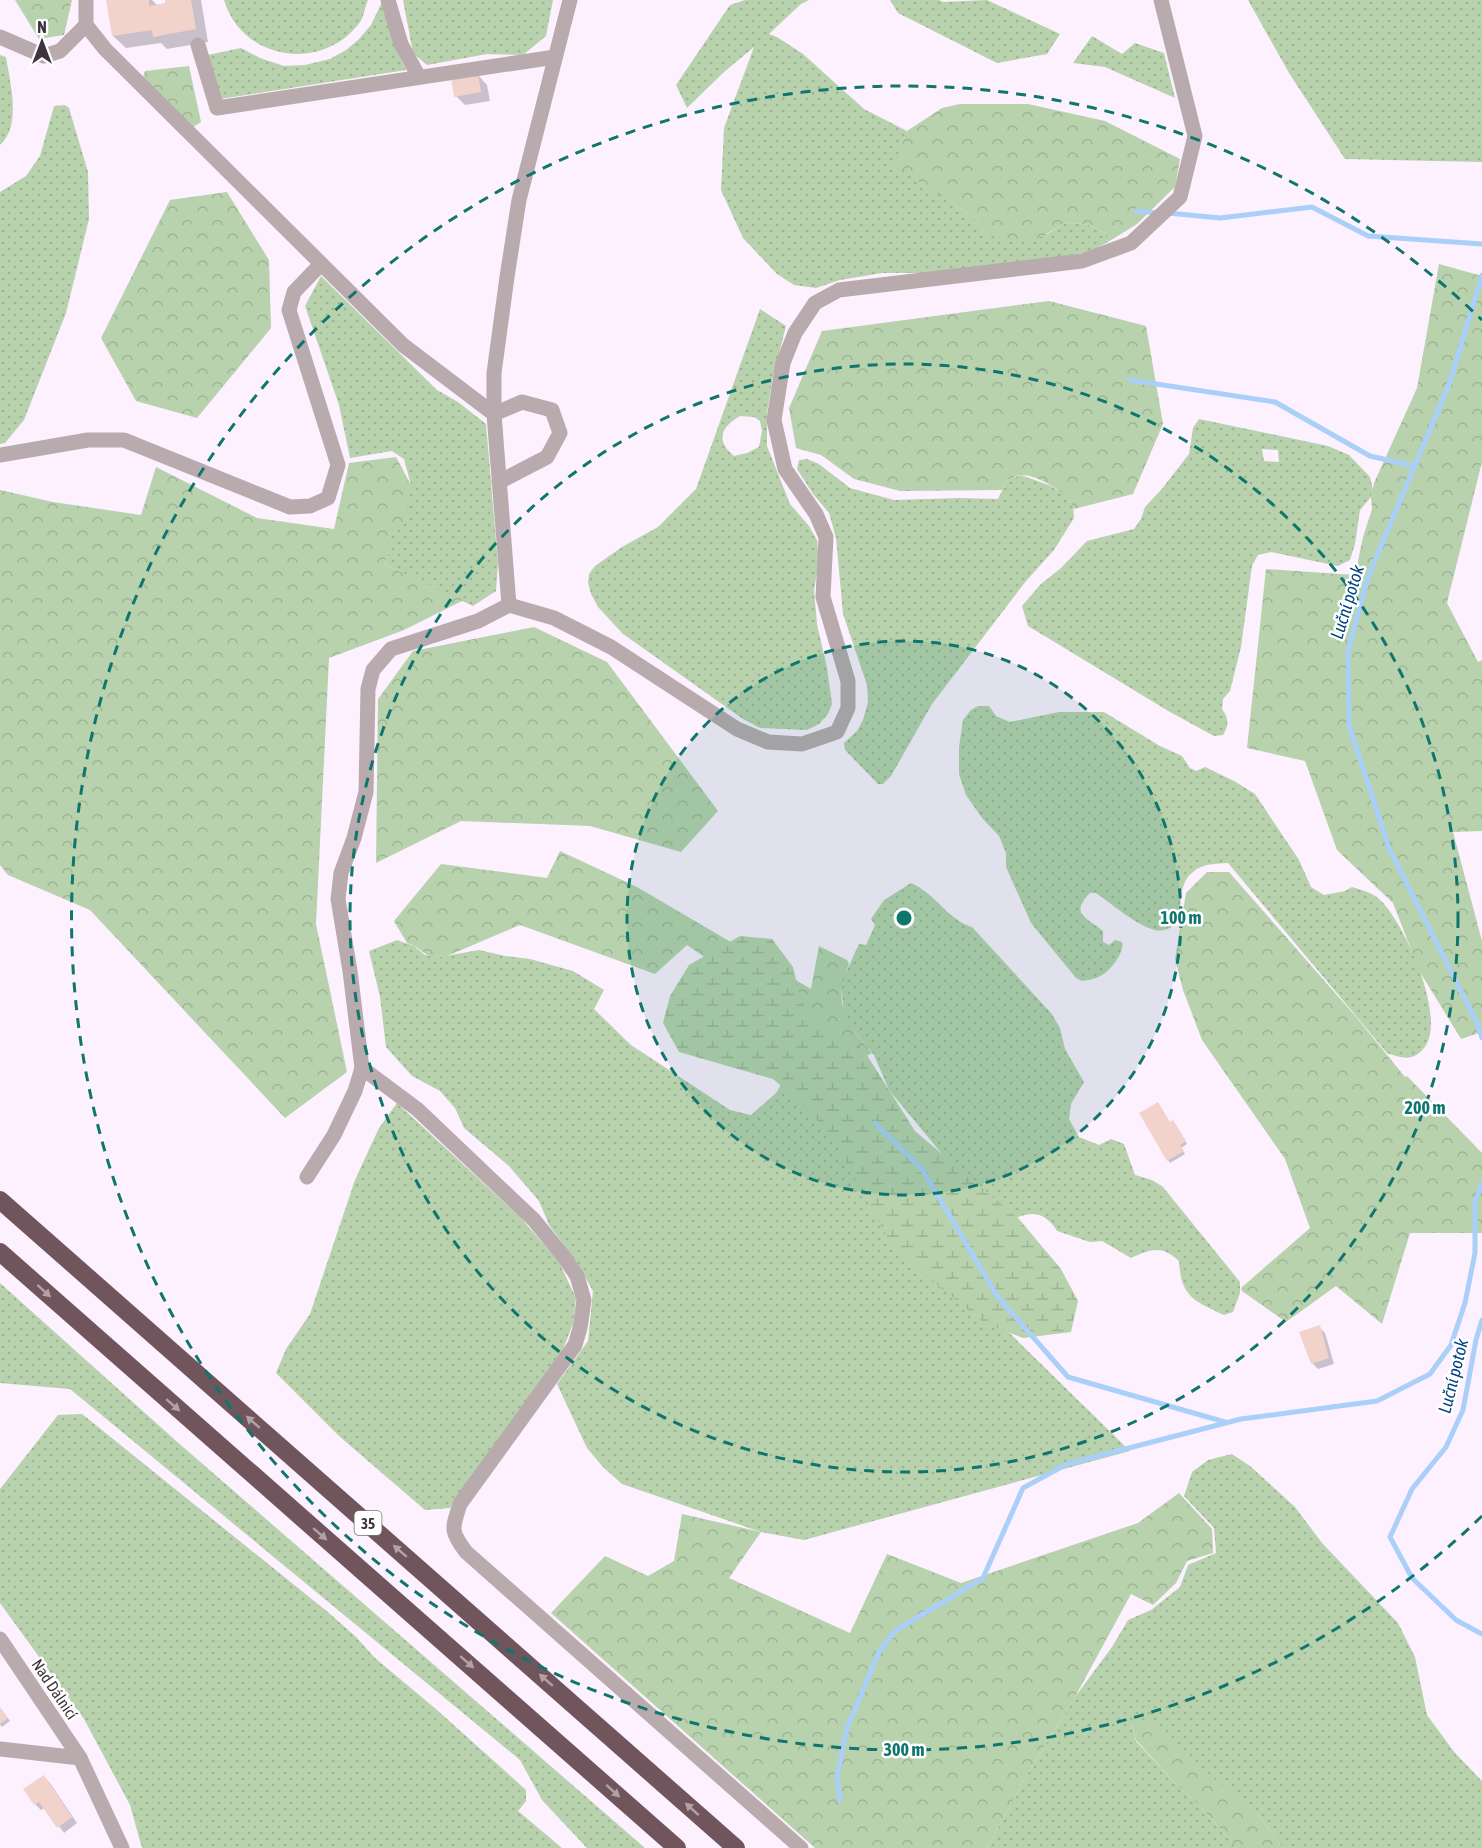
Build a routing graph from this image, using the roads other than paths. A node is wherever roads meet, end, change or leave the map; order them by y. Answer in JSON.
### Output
{"nodes":[{"id":1,"x":86,"y":0,"type":"edge"},
{"id":2,"x":388,"y":0,"type":"edge"},
{"id":3,"x":570,"y":0,"type":"edge"},
{"id":4,"x":1161,"y":0,"type":"edge"},
{"id":5,"x":86,"y":26,"type":"junction"},
{"id":6,"x":0,"y":37,"type":"edge"},
{"id":7,"x":198,"y":45,"type":"dead end"},
{"id":8,"x":555,"y":57,"type":"junction"},
{"id":9,"x":419,"y":77,"type":"junction"},
{"id":10,"x":321,"y":264,"type":"junction"},
{"id":11,"x":494,"y":414,"type":"junction"},
{"id":12,"x":0,"y":455,"type":"edge"},
{"id":13,"x":499,"y":482,"type":"junction"},
{"id":14,"x":509,"y":605,"type":"junction"},
{"id":15,"x":362,"y":1068,"type":"junction"},
{"id":16,"x":307,"y":1177,"type":"dead end"},
{"id":17,"x":0,"y":1200,"type":"edge"},
{"id":18,"x":0,"y":1252,"type":"edge"},
{"id":19,"x":0,"y":1639,"type":"edge"},
{"id":20,"x":0,"y":1749,"type":"edge"},
{"id":21,"x":80,"y":1758,"type":"junction"},
{"id":22,"x":122,"y":1848,"type":"edge"},
{"id":23,"x":677,"y":1848,"type":"edge"},
{"id":24,"x":736,"y":1848,"type":"edge"},
{"id":25,"x":801,"y":1848,"type":"edge"}],
"edges":[{"from":1,"to":5,"type":"street"},
{"from":2,"to":9,"type":"street"},
{"from":3,"to":8,"type":"street"},
{"from":4,"to":14,"type":"street"},
{"from":5,"to":6,"type":"street"},
{"from":5,"to":10,"type":"street"},
{"from":7,"to":9,"type":"street"},
{"from":8,"to":9,"type":"street"},
{"from":8,"to":11,"type":"street"},
{"from":10,"to":11,"type":"street"},
{"from":10,"to":12,"type":"street"},
{"from":11,"to":13,"type":"street"},
{"from":11,"to":13,"type":"street"},
{"from":13,"to":14,"type":"street"},
{"from":14,"to":15,"type":"street"},
{"from":15,"to":16,"type":"street"},
{"from":15,"to":25,"type":"street"},
{"from":24,"to":17,"type":"highway","number":"35","one_way":true},
{"from":18,"to":23,"type":"highway","number":"35","one_way":true},
{"from":19,"to":21,"type":"street","name":"Nad Dálnicí"},
{"from":20,"to":21,"type":"street"},
{"from":21,"to":22,"type":"street","name":"Nad Dálnicí"}]}
